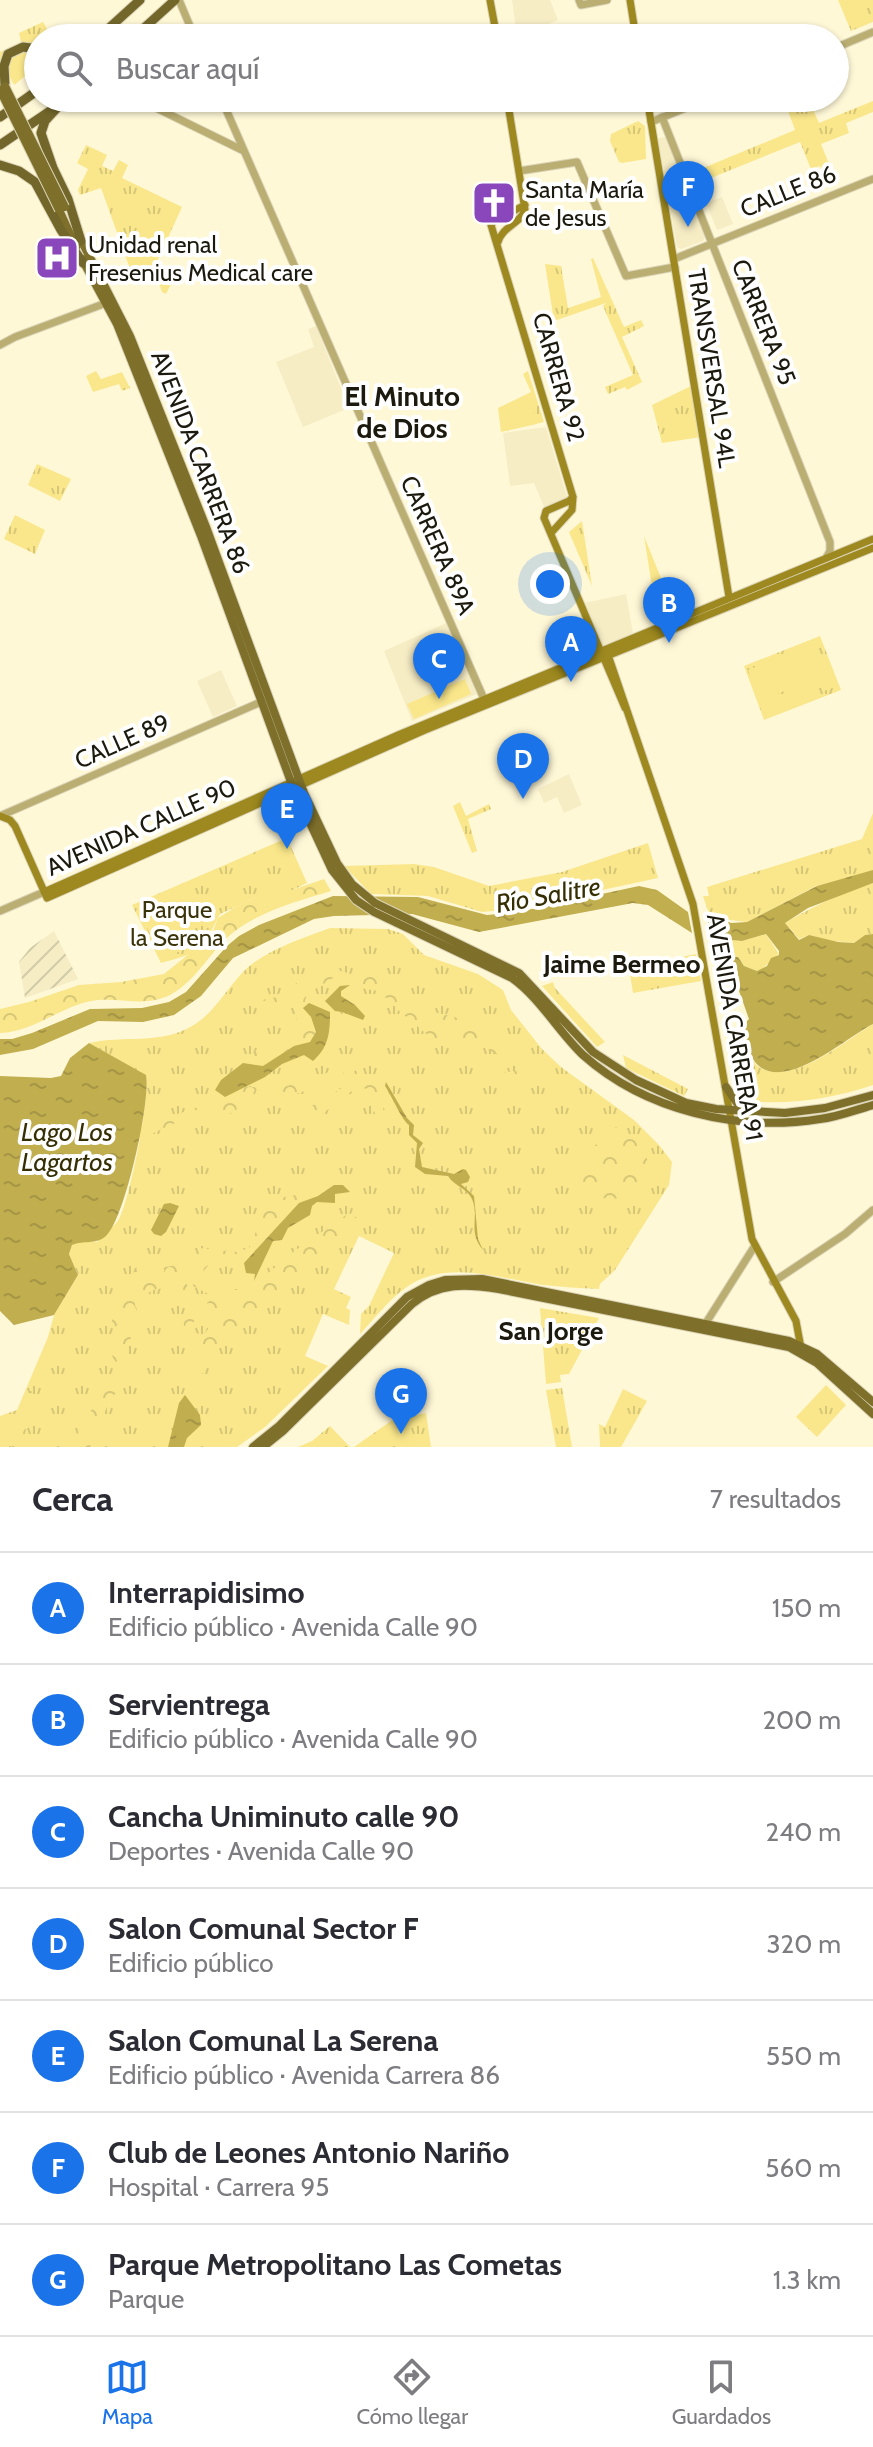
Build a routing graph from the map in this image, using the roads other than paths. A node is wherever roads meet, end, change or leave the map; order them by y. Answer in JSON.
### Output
{"nodes":[{"id":1,"x":140,"y":0,"type":"edge"},
{"id":2,"x":177,"y":0,"type":"edge"},
{"id":3,"x":490,"y":0,"type":"edge"},
{"id":4,"x":607,"y":0,"type":"edge"},
{"id":5,"x":630,"y":0,"type":"edge"},
{"id":6,"x":580,"y":2,"type":"edge"},
{"id":7,"x":113,"y":24,"type":"edge"},
{"id":8,"x":149,"y":24,"type":"edge"},
{"id":9,"x":188,"y":24,"type":"edge"},
{"id":10,"x":494,"y":24,"type":"edge"},
{"id":11,"x":634,"y":24,"type":"edge"},
{"id":12,"x":873,"y":32,"type":"edge"},
{"id":13,"x":849,"y":42,"type":"edge"},
{"id":14,"x":24,"y":47,"type":"edge"},
{"id":15,"x":2,"y":75,"type":"edge"},
{"id":16,"x":3,"y":88,"type":"edge"},
{"id":17,"x":24,"y":100,"type":"edge"},
{"id":18,"x":46,"y":112,"type":"edge"},
{"id":19,"x":53,"y":112,"type":"edge"},
{"id":20,"x":165,"y":112,"type":"edge"},
{"id":21,"x":227,"y":112,"type":"edge"},
{"id":22,"x":509,"y":112,"type":"edge"},
{"id":23,"x":649,"y":112,"type":"edge"},
{"id":24,"x":675,"y":112,"type":"edge"},
{"id":25,"x":0,"y":117,"type":"edge"},
{"id":26,"x":662,"y":117,"type":"junction"},
{"id":27,"x":651,"y":122,"type":"junction"},
{"id":28,"x":0,"y":145,"type":"edge"},
{"id":29,"x":244,"y":151,"type":"junction"},
{"id":30,"x":0,"y":165,"type":"edge"},
{"id":31,"x":519,"y":171,"type":"junction"},
{"id":32,"x":873,"y":179,"type":"edge"},
{"id":33,"x":525,"y":205,"type":"junction"},
{"id":34,"x":62,"y":208,"type":"junction"},
{"id":35,"x":81,"y":241,"type":"junction"},
{"id":36,"x":498,"y":242,"type":"junction"},
{"id":37,"x":711,"y":244,"type":"junction"},
{"id":38,"x":83,"y":263,"type":"junction"},
{"id":39,"x":674,"y":263,"type":"junction"},
{"id":40,"x":107,"y":305,"type":"junction"},
{"id":41,"x":0,"y":345,"type":"edge"},
{"id":42,"x":573,"y":497,"type":"junction"},
{"id":43,"x":551,"y":533,"type":"junction"},
{"id":44,"x":873,"y":539,"type":"edge"},
{"id":45,"x":830,"y":542,"type":"junction"},
{"id":46,"x":849,"y":548,"type":"junction"},
{"id":47,"x":873,"y":548,"type":"edge"},
{"id":48,"x":826,"y":558,"type":"junction"},
{"id":49,"x":729,"y":597,"type":"junction"},
{"id":50,"x":725,"y":607,"type":"junction"},
{"id":51,"x":621,"y":650,"type":"junction"},
{"id":52,"x":604,"y":654,"type":"junction"},
{"id":53,"x":615,"y":672,"type":"junction"},
{"id":54,"x":484,"y":699,"type":"junction"},
{"id":55,"x":261,"y":702,"type":"junction"},
{"id":56,"x":628,"y":714,"type":"junction"},
{"id":57,"x":296,"y":784,"type":"junction"},
{"id":58,"x":9,"y":812,"type":"junction"},
{"id":59,"x":0,"y":818,"type":"edge"},
{"id":60,"x":15,"y":826,"type":"junction"},
{"id":61,"x":19,"y":836,"type":"junction"},
{"id":62,"x":45,"y":895,"type":"junction"},
{"id":63,"x":0,"y":911,"type":"edge"},
{"id":64,"x":726,"y":1087,"type":"junction"},
{"id":65,"x":873,"y":1095,"type":"edge"},
{"id":66,"x":873,"y":1105,"type":"edge"},
{"id":67,"x":749,"y":1111,"type":"junction"},
{"id":68,"x":730,"y":1115,"type":"junction"},
{"id":69,"x":873,"y":1210,"type":"edge"},
{"id":70,"x":754,"y":1247,"type":"junction"},
{"id":71,"x":773,"y":1282,"type":"junction"},
{"id":72,"x":704,"y":1326,"type":"junction"},
{"id":73,"x":798,"y":1331,"type":"junction"},
{"id":74,"x":789,"y":1341,"type":"junction"},
{"id":75,"x":801,"y":1348,"type":"junction"},
{"id":76,"x":355,"y":1356,"type":"junction"},
{"id":77,"x":873,"y":1402,"type":"edge"},
{"id":78,"x":873,"y":1414,"type":"edge"},
{"id":79,"x":253,"y":1447,"type":"edge"},
{"id":80,"x":263,"y":1447,"type":"edge"}],
"edges":[{"from":1,"to":7,"type":"highway"},
{"from":2,"to":8,"type":"highway"},
{"from":2,"to":9,"type":"street"},
{"from":3,"to":10,"type":"main road"},
{"from":4,"to":6,"type":"street"},
{"from":5,"to":11,"type":"main road"},
{"from":12,"to":13,"type":"street"},
{"from":14,"to":15,"type":"highway"},
{"from":15,"to":16,"type":"highway"},
{"from":16,"to":34,"type":"main road","name":"AVENIDA CARRERA 86","bridge":true},
{"from":17,"to":25,"type":"highway"},
{"from":18,"to":28,"type":"highway"},
{"from":19,"to":35,"type":"highway"},
{"from":20,"to":29,"type":"street"},
{"from":21,"to":29,"type":"street","name":"CARRERA 89A"},
{"from":22,"to":31,"type":"main road"},
{"from":23,"to":27,"type":"main road","name":"TRANSVERSAL 94L"},
{"from":24,"to":26,"type":"street"},
{"from":26,"to":27,"type":"street"},
{"from":26,"to":37,"type":"street","name":"CARRERA 95"},
{"from":27,"to":39,"type":"main road","name":"TRANSVERSAL 94L"},
{"from":29,"to":54,"type":"street","name":"CARRERA 89A"},
{"from":30,"to":38,"type":"highway"},
{"from":31,"to":33,"type":"main road"},
{"from":31,"to":39,"type":"street","name":"CALLE 86"},
{"from":32,"to":37,"type":"street","name":"CALLE 86"},
{"from":33,"to":36,"type":"main road"},
{"from":33,"to":36,"type":"main road","name":"CARRERA 92"},
{"from":34,"to":35,"type":"main road","name":"AVENIDA CARRERA 86"},
{"from":34,"to":38,"type":"main road","name":"AVENIDA CARRERA 86"},
{"from":35,"to":57,"type":"main road","name":"AVENIDA CARRERA 86"},
{"from":36,"to":42,"type":"main road","name":"CARRERA 92"},
{"from":37,"to":39,"type":"street","name":"CALLE 86"},
{"from":37,"to":45,"type":"street","name":"CARRERA 95"},
{"from":38,"to":40,"type":"main road","name":"AVENIDA CARRERA 86"},
{"from":39,"to":49,"type":"main road","name":"TRANSVERSAL 94L"},
{"from":40,"to":41,"type":"street"},
{"from":40,"to":55,"type":"main road","name":"AVENIDA CARRERA 86"},
{"from":42,"to":43,"type":"main road"},
{"from":42,"to":43,"type":"main road"},
{"from":43,"to":52,"type":"main road","name":"AVENIDA CARRERA 91"},
{"from":44,"to":46,"type":"main road","name":"AVENIDA CALLE 90"},
{"from":45,"to":46,"type":"street"},
{"from":45,"to":48,"type":"street"},
{"from":46,"to":48,"type":"main road","name":"AVENIDA CALLE 90"},
{"from":47,"to":50,"type":"main road","name":"AVENIDA CALLE 90"},
{"from":48,"to":49,"type":"main road","name":"AVENIDA CALLE 90"},
{"from":49,"to":50,"type":"main road"},
{"from":49,"to":52,"type":"main road","name":"AVENIDA CALLE 90"},
{"from":50,"to":51,"type":"main road","name":"AVENIDA CALLE 90"},
{"from":51,"to":52,"type":"main road","name":"AVENIDA CALLE 90"},
{"from":51,"to":53,"type":"main road"},
{"from":52,"to":53,"type":"main road","name":"AVENIDA CARRERA 91"},
{"from":52,"to":54,"type":"main road","name":"AVENIDA CALLE 90"},
{"from":52,"to":56,"type":"main road","name":"AVENIDA CARRERA 91"},
{"from":52,"to":57,"type":"main road","name":"AVENIDA CALLE 90"},
{"from":53,"to":56,"type":"main road","name":"AVENIDA CARRERA 91"},
{"from":54,"to":57,"type":"main road","name":"AVENIDA CALLE 90"},
{"from":55,"to":57,"type":"main road","name":"AVENIDA CARRERA 86"},
{"from":55,"to":58,"type":"street","name":"CALLE 89"},
{"from":56,"to":64,"type":"main road","name":"AVENIDA CARRERA 91"},
{"from":57,"to":62,"type":"main road","name":"AVENIDA CALLE 90"},
{"from":57,"to":68,"type":"main road","name":"AVENIDA CARRERA 86"},
{"from":58,"to":59,"type":"street","name":"CALLE 89"},
{"from":58,"to":60,"type":"main road"},
{"from":59,"to":60,"type":"main road"},
{"from":59,"to":61,"type":"main road"},
{"from":60,"to":61,"type":"main road"},
{"from":61,"to":62,"type":"main road"},
{"from":62,"to":63,"type":"street","name":"AVENIDA CALLE 90"},
{"from":64,"to":67,"type":"main road"},
{"from":64,"to":68,"type":"main road","name":"AVENIDA CARRERA 91"},
{"from":65,"to":67,"type":"main road"},
{"from":66,"to":68,"type":"main road"},
{"from":67,"to":68,"type":"main road"},
{"from":68,"to":70,"type":"main road","name":"AVENIDA CARRERA 91"},
{"from":69,"to":71,"type":"street"},
{"from":70,"to":71,"type":"main road","name":"AVENIDA CARRERA 91"},
{"from":70,"to":72,"type":"street"},
{"from":71,"to":73,"type":"main road","name":"AVENIDA CARRERA 91"},
{"from":72,"to":74,"type":"main road"},
{"from":72,"to":75,"type":"main road"},
{"from":72,"to":76,"type":"main road"},
{"from":73,"to":74,"type":"main road"},
{"from":73,"to":75,"type":"main road","name":"AVENIDA CARRERA 91"},
{"from":74,"to":75,"type":"main road"},
{"from":75,"to":77,"type":"main road"},
{"from":75,"to":78,"type":"main road"},
{"from":76,"to":79,"type":"main road"},
{"from":76,"to":80,"type":"main road"}]}
